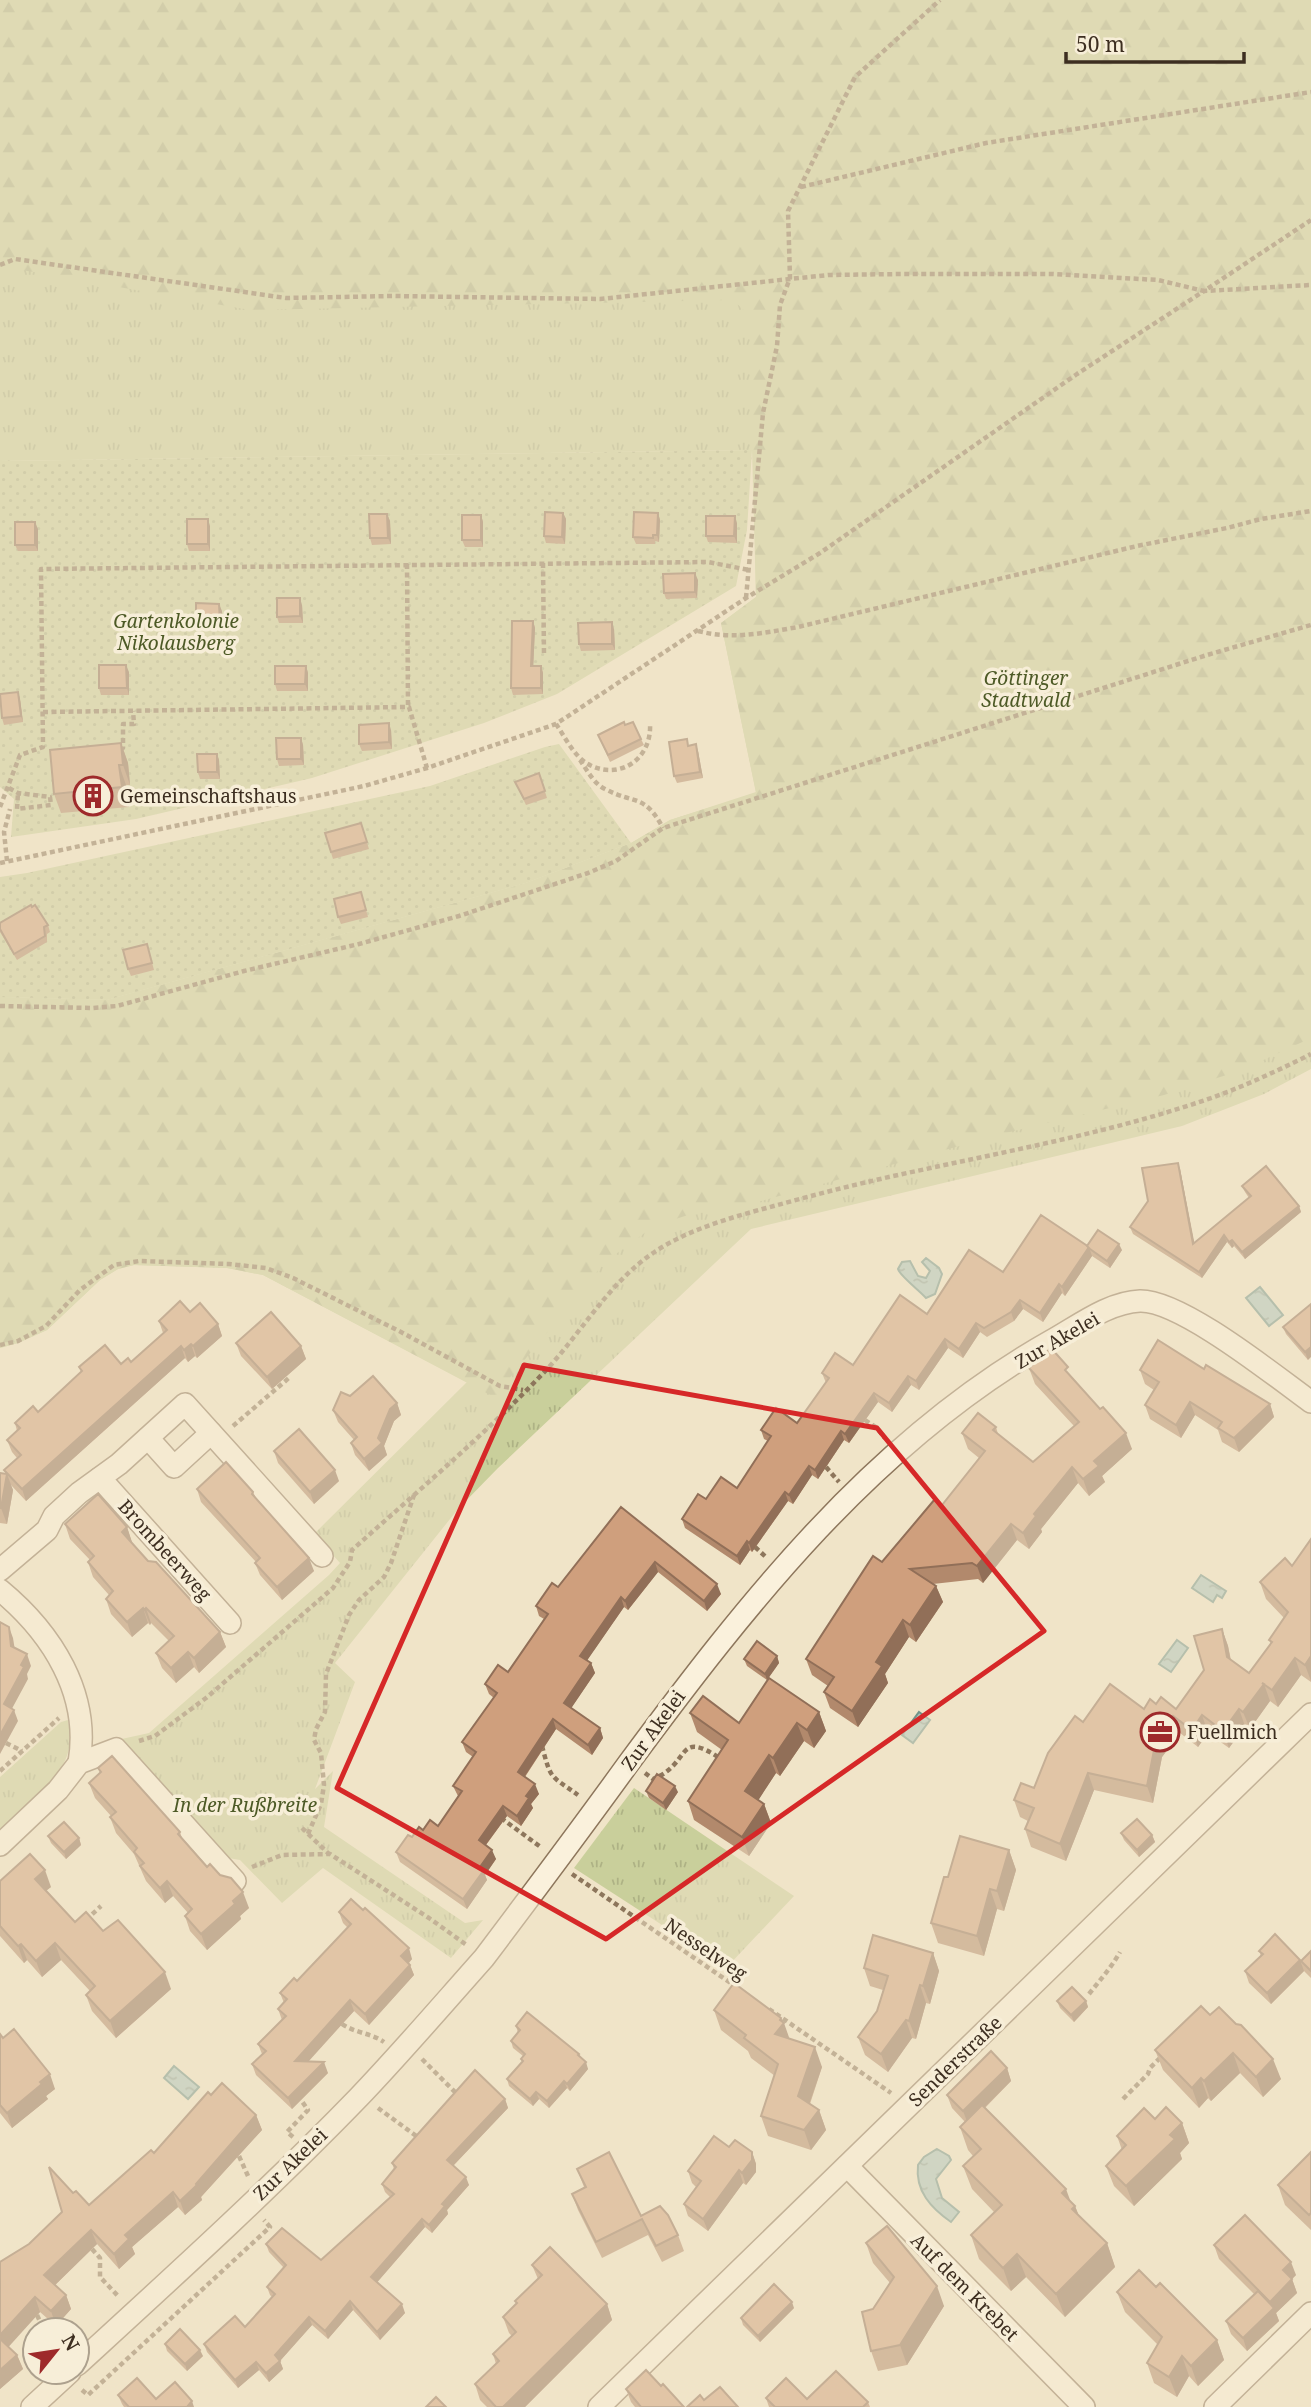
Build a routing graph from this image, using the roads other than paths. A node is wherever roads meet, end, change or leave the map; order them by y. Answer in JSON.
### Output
{"nodes":[{"id":1,"x":1307,"y":1393,"type":"edge"},
{"id":2,"x":213,"y":1435,"type":"junction"},
{"id":3,"x":148,"y":1438,"type":"junction"},
{"id":4,"x":100,"y":1478,"type":"junction"},
{"id":5,"x":322,"y":1556,"type":"dead end"},
{"id":6,"x":0,"y":1570,"type":"edge"},
{"id":7,"x":0,"y":1590,"type":"edge"},
{"id":8,"x":230,"y":1623,"type":"dead end"},
{"id":9,"x":1311,"y":1714,"type":"edge"},
{"id":10,"x":79,"y":1763,"type":"junction"},
{"id":11,"x":0,"y":1845,"type":"edge"},
{"id":12,"x":235,"y":1881,"type":"edge"},
{"id":13,"x":847,"y":2166,"type":"junction"},
{"id":14,"x":1311,"y":2313,"type":"edge"},
{"id":15,"x":91,"y":2353,"type":"edge"},
{"id":16,"x":55,"y":2386,"type":"edge"},
{"id":17,"x":603,"y":2406,"type":"edge"},
{"id":18,"x":32,"y":2407,"type":"edge"},
{"id":19,"x":1084,"y":2407,"type":"edge"},
{"id":20,"x":1215,"y":2407,"type":"edge"}],
"edges":[{"from":1,"to":15,"type":"street","name":"Zur Akelei"},
{"from":2,"to":3,"type":"street"},
{"from":2,"to":3,"type":"street"},
{"from":2,"to":5,"type":"street"},
{"from":3,"to":4,"type":"street"},
{"from":4,"to":6,"type":"street"},
{"from":4,"to":8,"type":"street","name":"Brombeerweg"},
{"from":7,"to":10,"type":"street"},
{"from":9,"to":13,"type":"street","name":"Senderstraße"},
{"from":10,"to":11,"type":"street"},
{"from":10,"to":12,"type":"street"},
{"from":13,"to":17,"type":"street","name":"Senderstraße"},
{"from":13,"to":19,"type":"street","name":"Auf dem Krebet"},
{"from":14,"to":20,"type":"street"},
{"from":16,"to":18,"type":"street","name":"Zur Akelei"}]}
